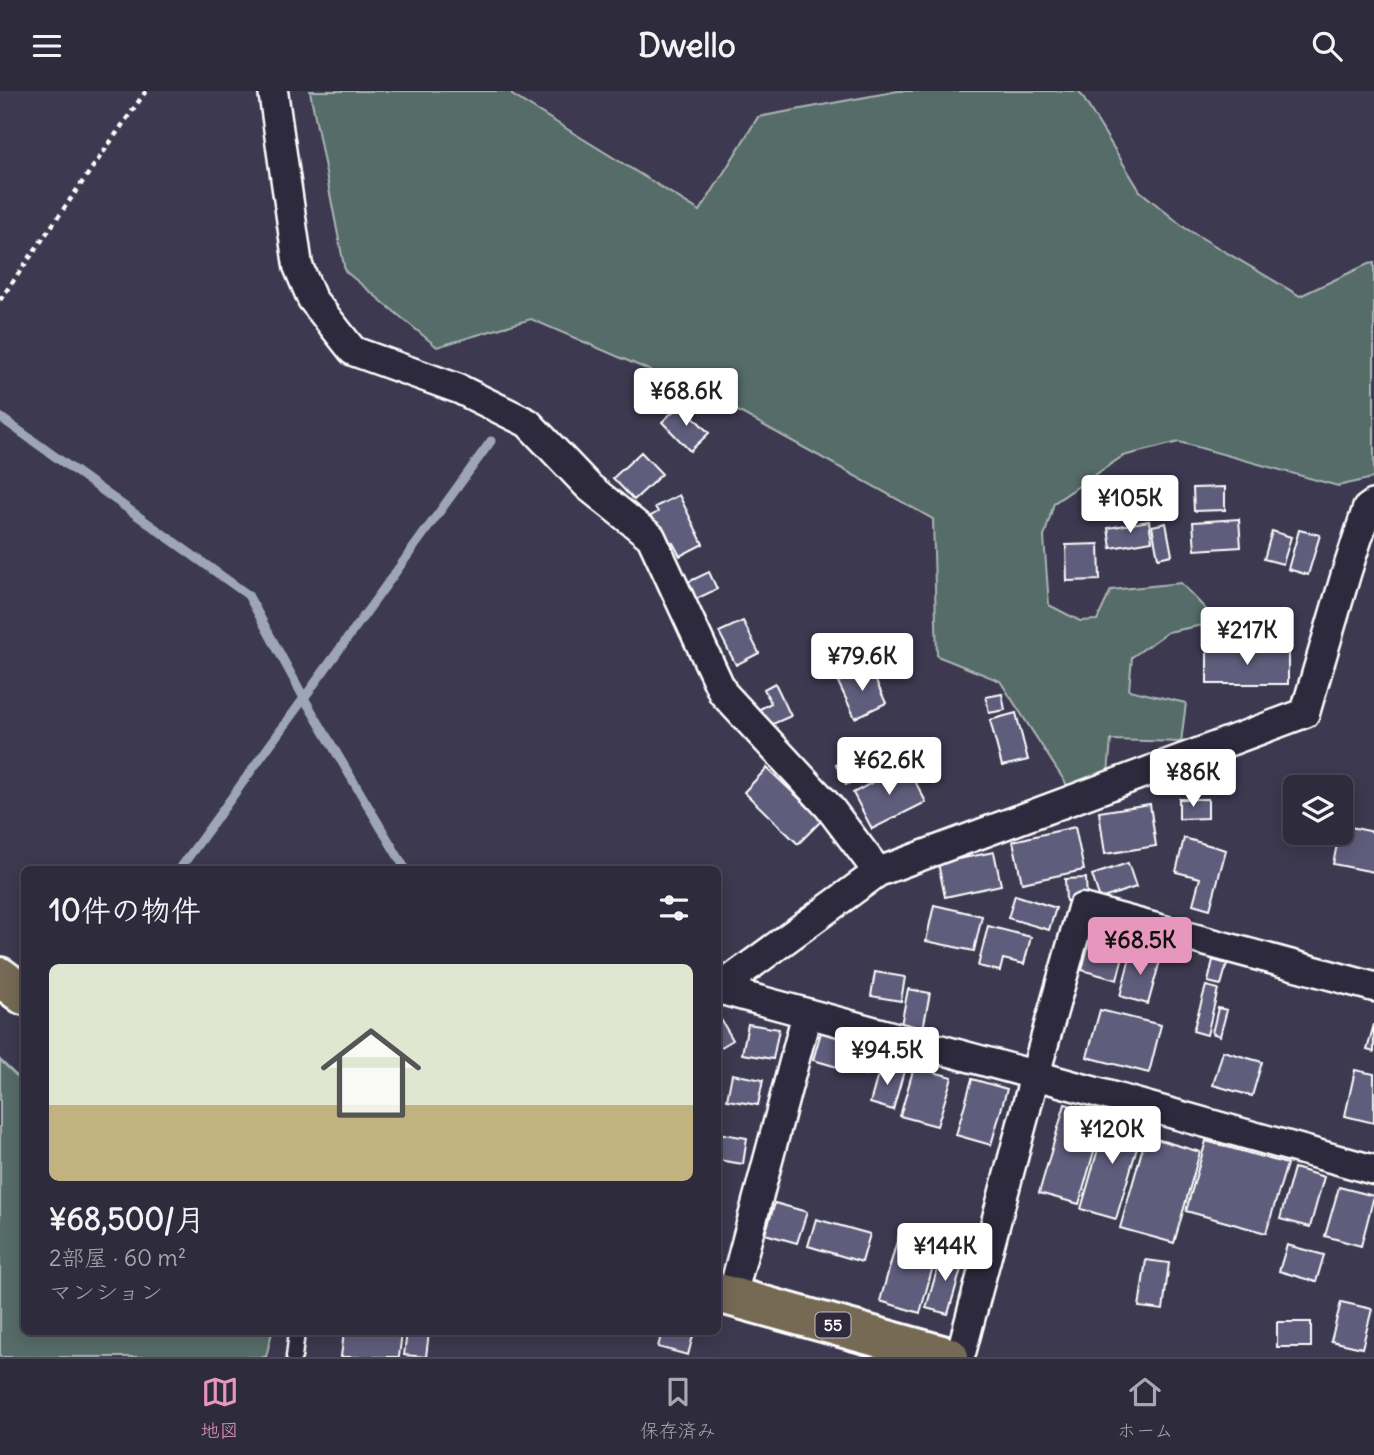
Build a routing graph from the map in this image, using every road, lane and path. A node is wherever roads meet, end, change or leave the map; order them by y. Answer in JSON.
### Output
{"nodes":[{"id":1,"x":146,"y":91,"type":"edge"},
{"id":2,"x":273,"y":91,"type":"edge"},
{"id":3,"x":0,"y":300,"type":"edge"},
{"id":4,"x":1374,"y":504,"type":"edge"},
{"id":5,"x":878,"y":872,"type":"junction"},
{"id":6,"x":0,"y":978,"type":"edge"},
{"id":7,"x":721,"y":987,"type":"edge"},
{"id":8,"x":1374,"y":987,"type":"edge"},
{"id":9,"x":721,"y":990,"type":"edge"},
{"id":10,"x":21,"y":993,"type":"edge"},
{"id":11,"x":807,"y":1013,"type":"junction"},
{"id":12,"x":1035,"y":1075,"type":"junction"},
{"id":13,"x":1374,"y":1170,"type":"edge"},
{"id":14,"x":725,"y":1294,"type":"edge"},
{"id":15,"x":297,"y":1335,"type":"edge"},
{"id":16,"x":294,"y":1357,"type":"edge"},
{"id":17,"x":949,"y":1357,"type":"edge"},
{"id":18,"x":960,"y":1357,"type":"edge"}],
"edges":[{"from":1,"to":3,"type":"path"},
{"from":2,"to":5,"type":"street"},
{"from":4,"to":5,"type":"street"},
{"from":5,"to":7,"type":"street"},
{"from":6,"to":10,"type":"main road"},
{"from":8,"to":12,"type":"street"},
{"from":9,"to":11,"type":"street"},
{"from":11,"to":12,"type":"street"},
{"from":11,"to":14,"type":"street"},
{"from":12,"to":13,"type":"street"},
{"from":12,"to":18,"type":"street"},
{"from":14,"to":17,"type":"main road","number":"55"},
{"from":15,"to":16,"type":"lane"}]}
